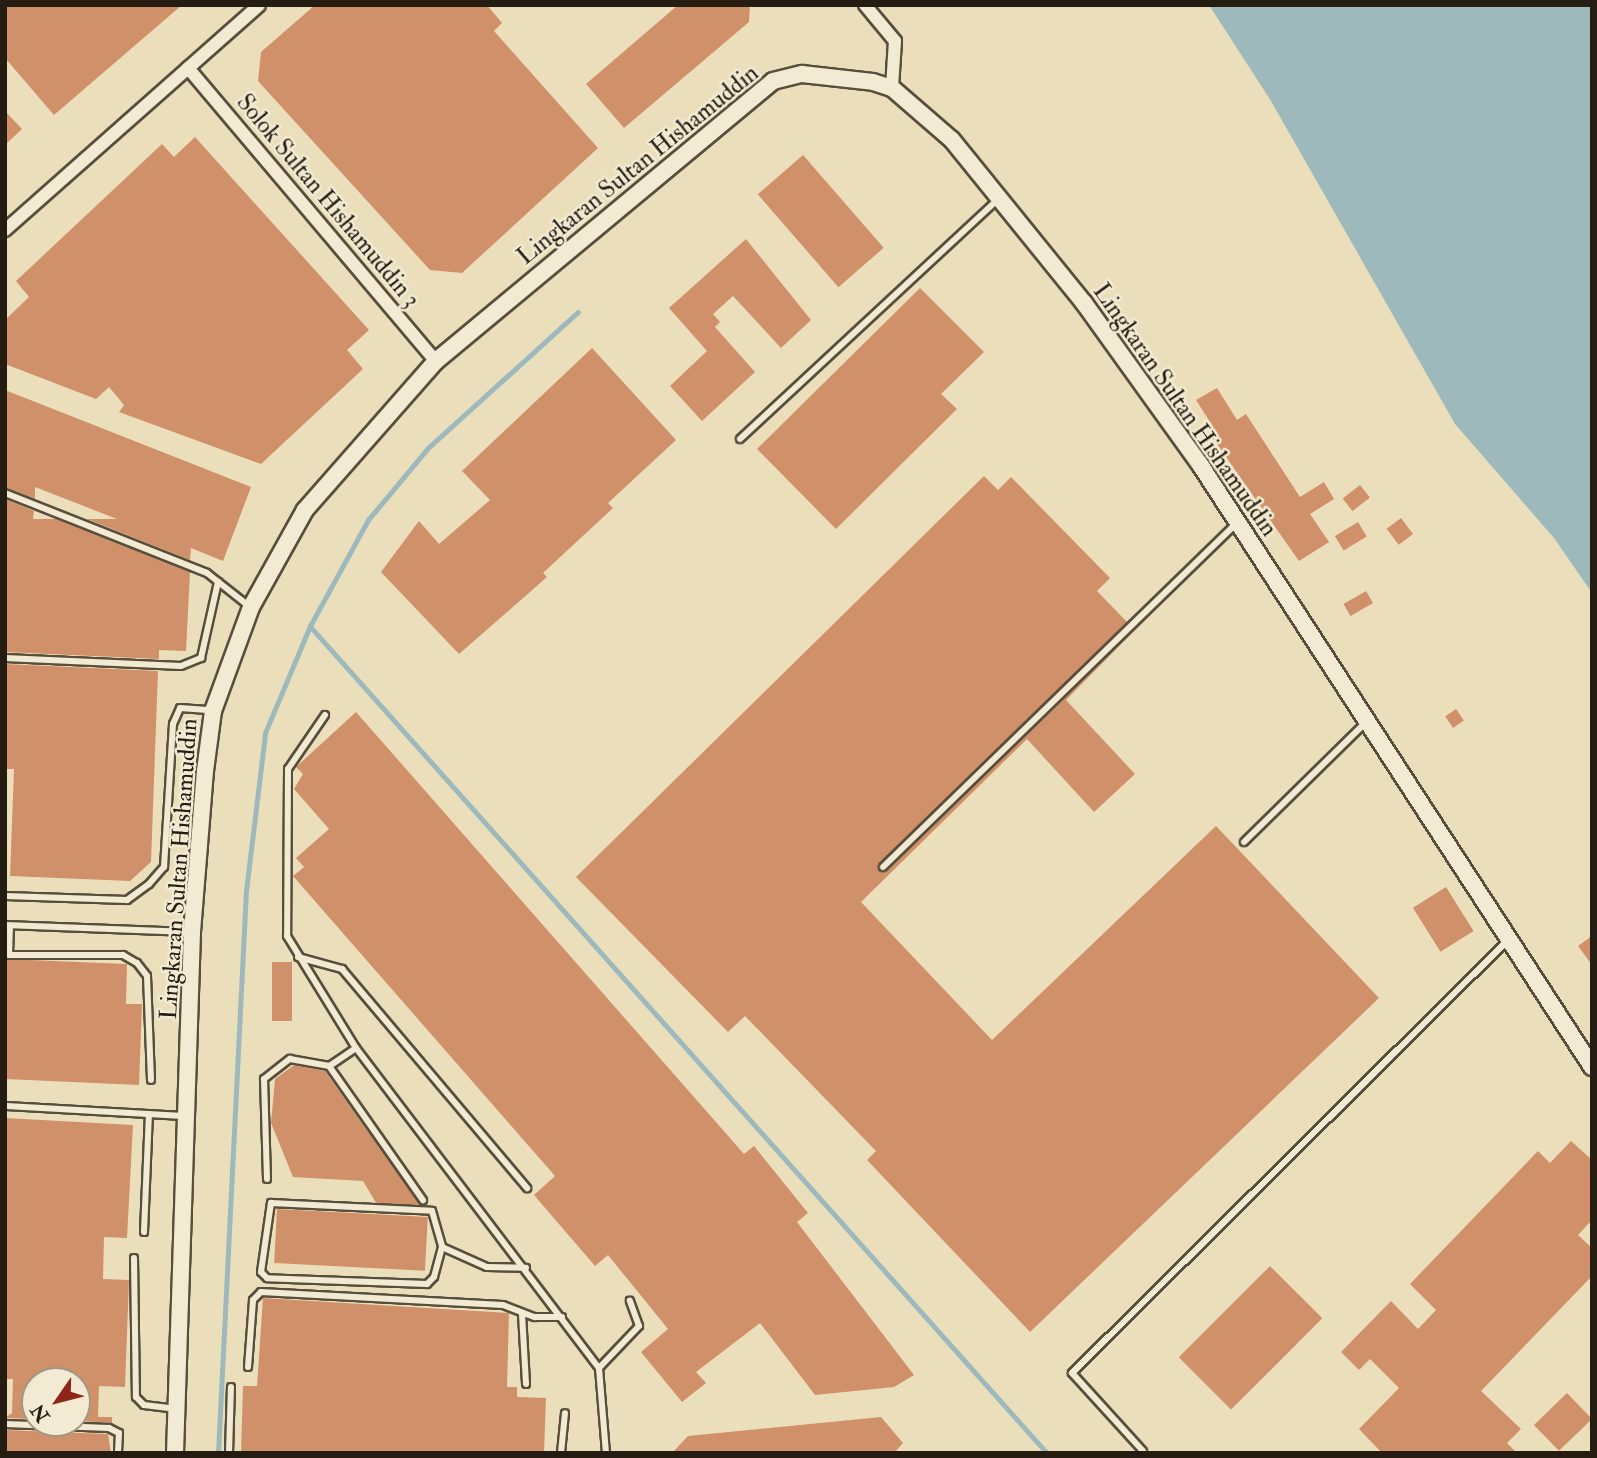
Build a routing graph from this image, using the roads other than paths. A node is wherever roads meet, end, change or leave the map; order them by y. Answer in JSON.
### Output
{"nodes":[{"id":1,"x":258,"y":5,"type":"edge"},
{"id":2,"x":865,"y":5,"type":"edge"},
{"id":3,"x":188,"y":68,"type":"junction"},
{"id":4,"x":892,"y":89,"type":"junction"},
{"id":5,"x":998,"y":198,"type":"junction"},
{"id":6,"x":5,"y":230,"type":"edge"},
{"id":7,"x":436,"y":361,"type":"junction"},
{"id":8,"x":740,"y":439,"type":"dead end"},
{"id":9,"x":5,"y":493,"type":"edge"},
{"id":10,"x":1238,"y":522,"type":"junction"},
{"id":11,"x":218,"y":582,"type":"junction"},
{"id":12,"x":251,"y":607,"type":"junction"},
{"id":13,"x":5,"y":658,"type":"edge"},
{"id":14,"x":213,"y":710,"type":"junction"},
{"id":15,"x":325,"y":715,"type":"dead end"},
{"id":16,"x":1365,"y":723,"type":"junction"},
{"id":17,"x":1244,"y":842,"type":"dead end"},
{"id":18,"x":883,"y":867,"type":"dead end"},
{"id":19,"x":5,"y":896,"type":"edge"},
{"id":20,"x":8,"y":925,"type":"edge"},
{"id":21,"x":192,"y":932,"type":"junction"},
{"id":22,"x":1510,"y":939,"type":"junction"},
{"id":23,"x":7,"y":955,"type":"edge"},
{"id":24,"x":298,"y":957,"type":"junction"},
{"id":25,"x":356,"y":1048,"type":"junction"},
{"id":26,"x":329,"y":1066,"type":"junction"},
{"id":27,"x":1592,"y":1068,"type":"edge"},
{"id":28,"x":150,"y":1080,"type":"dead end"},
{"id":29,"x":5,"y":1106,"type":"edge"},
{"id":30,"x":149,"y":1114,"type":"junction"},
{"id":31,"x":186,"y":1116,"type":"junction"},
{"id":32,"x":267,"y":1179,"type":"dead end"},
{"id":33,"x":527,"y":1188,"type":"dead end"},
{"id":34,"x":423,"y":1200,"type":"dead end"},
{"id":35,"x":144,"y":1231,"type":"dead end"},
{"id":36,"x":442,"y":1247,"type":"junction"},
{"id":37,"x":134,"y":1258,"type":"dead end"},
{"id":38,"x":526,"y":1268,"type":"junction"},
{"id":39,"x":630,"y":1301,"type":"dead end"},
{"id":40,"x":522,"y":1314,"type":"junction"},
{"id":41,"x":562,"y":1317,"type":"junction"},
{"id":42,"x":248,"y":1367,"type":"dead end"},
{"id":43,"x":599,"y":1368,"type":"junction"},
{"id":44,"x":526,"y":1384,"type":"dead end"},
{"id":45,"x":231,"y":1387,"type":"dead end"},
{"id":46,"x":177,"y":1409,"type":"junction"},
{"id":47,"x":565,"y":1413,"type":"dead end"},
{"id":48,"x":5,"y":1424,"type":"edge"},
{"id":49,"x":1143,"y":1451,"type":"dead end"},
{"id":50,"x":118,"y":1453,"type":"edge"},
{"id":51,"x":175,"y":1453,"type":"edge"},
{"id":52,"x":229,"y":1453,"type":"edge"},
{"id":53,"x":561,"y":1453,"type":"edge"},
{"id":54,"x":606,"y":1453,"type":"edge"}],
"edges":[{"from":1,"to":3,"type":"street"},
{"from":2,"to":4,"type":"street"},
{"from":3,"to":6,"type":"street"},
{"from":3,"to":7,"type":"street","name":"Solok Sultan Hishamuddin 3"},
{"from":4,"to":5,"type":"street","name":"Lingkaran Sultan Hishamuddin"},
{"from":4,"to":7,"type":"street","name":"Lingkaran Sultan Hishamuddin"},
{"from":5,"to":8,"type":"lane"},
{"from":5,"to":10,"type":"street","name":"Lingkaran Sultan Hishamuddin"},
{"from":7,"to":12,"type":"street","name":"Lingkaran Sultan Hishamuddin"},
{"from":9,"to":11,"type":"lane"},
{"from":10,"to":16,"type":"street","name":"Lingkaran Sultan Hishamuddin"},
{"from":10,"to":18,"type":"lane"},
{"from":11,"to":12,"type":"lane"},
{"from":11,"to":13,"type":"lane"},
{"from":12,"to":14,"type":"street","name":"Lingkaran Sultan Hishamuddin"},
{"from":14,"to":19,"type":"lane"},
{"from":14,"to":21,"type":"street","name":"Lingkaran Sultan Hishamuddin"},
{"from":15,"to":24,"type":"lane"},
{"from":16,"to":17,"type":"lane"},
{"from":16,"to":22,"type":"street","name":"Lingkaran Sultan Hishamuddin"},
{"from":20,"to":21,"type":"lane"},
{"from":20,"to":23,"type":"lane"},
{"from":21,"to":31,"type":"street","name":"Lingkaran Sultan Hishamuddin"},
{"from":22,"to":27,"type":"street","name":"Lingkaran Sultan Hishamuddin"},
{"from":22,"to":49,"type":"lane"},
{"from":23,"to":28,"type":"lane"},
{"from":24,"to":25,"type":"lane"},
{"from":24,"to":33,"type":"lane"},
{"from":25,"to":26,"type":"lane"},
{"from":25,"to":38,"type":"lane"},
{"from":26,"to":32,"type":"lane"},
{"from":26,"to":34,"type":"lane"},
{"from":29,"to":30,"type":"lane"},
{"from":30,"to":31,"type":"lane"},
{"from":30,"to":35,"type":"lane"},
{"from":31,"to":46,"type":"street","name":"Lingkaran Sultan Hishamuddin"},
{"from":36,"to":36,"type":"lane"},
{"from":36,"to":38,"type":"lane"},
{"from":37,"to":46,"type":"lane"},
{"from":38,"to":41,"type":"lane"},
{"from":39,"to":43,"type":"lane"},
{"from":40,"to":41,"type":"lane"},
{"from":40,"to":42,"type":"lane"},
{"from":40,"to":44,"type":"lane"},
{"from":41,"to":43,"type":"lane"},
{"from":43,"to":54,"type":"lane"},
{"from":45,"to":52,"type":"lane"},
{"from":46,"to":51,"type":"street","name":"Lingkaran Sultan Hishamuddin"},
{"from":47,"to":53,"type":"lane"},
{"from":48,"to":50,"type":"lane"}]}
